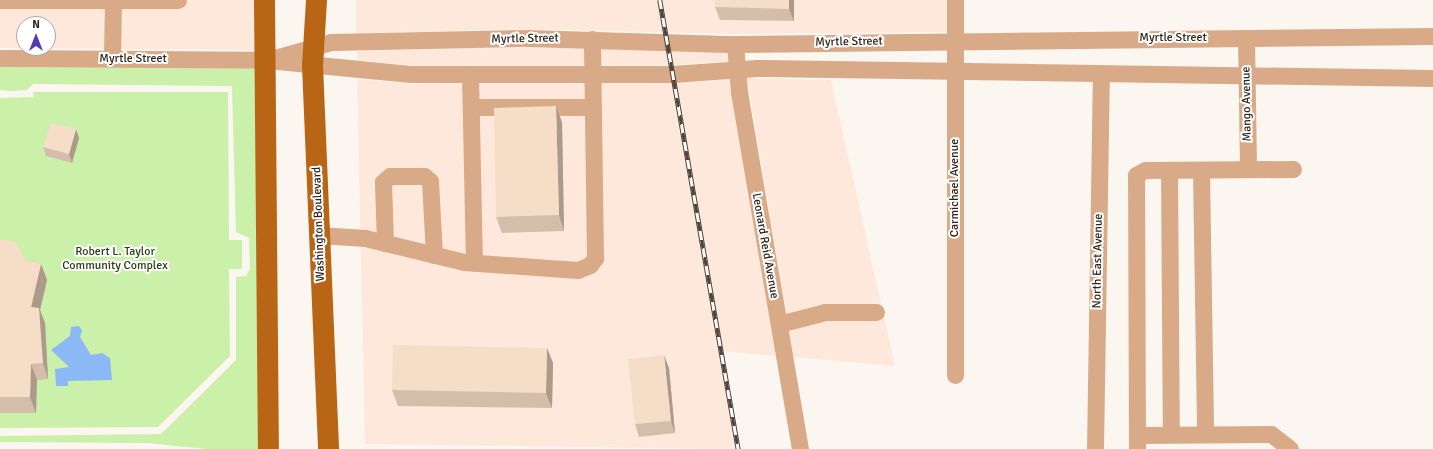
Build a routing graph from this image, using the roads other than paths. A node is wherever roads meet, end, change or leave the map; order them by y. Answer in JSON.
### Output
{"nodes":[{"id":1,"x":1,"y":0,"type":"edge"},
{"id":2,"x":178,"y":0,"type":"edge"},
{"id":3,"x":264,"y":0,"type":"edge"},
{"id":4,"x":316,"y":0,"type":"edge"},
{"id":5,"x":955,"y":0,"type":"edge"},
{"id":6,"x":113,"y":1,"type":"edge"},
{"id":7,"x":1433,"y":36,"type":"edge"},
{"id":8,"x":1246,"y":38,"type":"junction"},
{"id":9,"x":592,"y":39,"type":"junction"},
{"id":10,"x":956,"y":41,"type":"junction"},
{"id":11,"x":735,"y":44,"type":"junction"},
{"id":12,"x":313,"y":56,"type":"junction"},
{"id":13,"x":0,"y":58,"type":"edge"},
{"id":14,"x":112,"y":58,"type":"junction"},
{"id":15,"x":267,"y":60,"type":"junction"},
{"id":16,"x":739,"y":70,"type":"junction"},
{"id":17,"x":956,"y":71,"type":"junction"},
{"id":18,"x":1101,"y":73,"type":"junction"},
{"id":19,"x":470,"y":74,"type":"junction"},
{"id":20,"x":592,"y":74,"type":"junction"},
{"id":21,"x":1246,"y":75,"type":"junction"},
{"id":22,"x":1433,"y":78,"type":"edge"},
{"id":23,"x":592,"y":107,"type":"junction"},
{"id":24,"x":471,"y":108,"type":"junction"},
{"id":25,"x":1169,"y":170,"type":"junction"},
{"id":26,"x":1201,"y":170,"type":"junction"},
{"id":27,"x":1248,"y":170,"type":"junction"},
{"id":28,"x":1293,"y":170,"type":"dead end"},
{"id":29,"x":319,"y":235,"type":"junction"},
{"id":30,"x":385,"y":243,"type":"junction"},
{"id":31,"x":434,"y":255,"type":"junction"},
{"id":32,"x":474,"y":263,"type":"junction"},
{"id":33,"x":876,"y":312,"type":"dead end"},
{"id":34,"x":779,"y":324,"type":"junction"},
{"id":35,"x":955,"y":375,"type":"dead end"},
{"id":36,"x":1171,"y":434,"type":"junction"},
{"id":37,"x":1205,"y":434,"type":"junction"},
{"id":38,"x":1137,"y":442,"type":"edge"},
{"id":39,"x":268,"y":449,"type":"edge"},
{"id":40,"x":328,"y":449,"type":"edge"},
{"id":41,"x":800,"y":449,"type":"edge"},
{"id":42,"x":1096,"y":449,"type":"edge"},
{"id":43,"x":1290,"y":449,"type":"edge"}],
"edges":[{"from":1,"to":6,"type":"street"},
{"from":2,"to":6,"type":"street"},
{"from":3,"to":15,"type":"main road"},
{"from":4,"to":12,"type":"main road","name":"Washington Boulevard"},
{"from":5,"to":10,"type":"street","name":"Carmichael Avenue"},
{"from":6,"to":14,"type":"street"},
{"from":7,"to":8,"type":"street","name":"Myrtle Street"},
{"from":8,"to":10,"type":"street","name":"Myrtle Street"},
{"from":8,"to":21,"type":"street","name":"Mango Avenue"},
{"from":9,"to":11,"type":"street","name":"Myrtle Street"},
{"from":9,"to":12,"type":"street","name":"Myrtle Street"},
{"from":9,"to":20,"type":"street"},
{"from":10,"to":11,"type":"street","name":"Myrtle Street"},
{"from":10,"to":17,"type":"street","name":"Carmichael Avenue"},
{"from":11,"to":16,"type":"street","name":"Leonard Reid Avenue"},
{"from":12,"to":15,"type":"street","name":"Myrtle Street"},
{"from":12,"to":19,"type":"street","name":"Myrtle Street"},
{"from":12,"to":29,"type":"main road","name":"Washington Boulevard"},
{"from":13,"to":14,"type":"street","name":"Myrtle Street"},
{"from":14,"to":15,"type":"street","name":"Myrtle Street"},
{"from":15,"to":39,"type":"main road"},
{"from":16,"to":17,"type":"street","name":"Myrtle Street"},
{"from":16,"to":20,"type":"street","name":"Myrtle Street"},
{"from":16,"to":34,"type":"street","name":"Leonard Reid Avenue"},
{"from":17,"to":18,"type":"street","name":"Myrtle Street"},
{"from":17,"to":35,"type":"street","name":"Carmichael Avenue"},
{"from":18,"to":21,"type":"street","name":"Myrtle Street"},
{"from":18,"to":42,"type":"street","name":"North East Avenue"},
{"from":19,"to":20,"type":"street","name":"Myrtle Street"},
{"from":19,"to":24,"type":"street"},
{"from":20,"to":23,"type":"street"},
{"from":21,"to":22,"type":"street","name":"Myrtle Street"},
{"from":21,"to":27,"type":"street","name":"Mango Avenue"},
{"from":23,"to":24,"type":"street"},
{"from":23,"to":32,"type":"street"},
{"from":24,"to":32,"type":"street"},
{"from":25,"to":26,"type":"street"},
{"from":25,"to":36,"type":"street"},
{"from":25,"to":38,"type":"street"},
{"from":26,"to":27,"type":"street"},
{"from":26,"to":37,"type":"street"},
{"from":27,"to":28,"type":"street"},
{"from":29,"to":30,"type":"street"},
{"from":29,"to":40,"type":"main road","name":"Washington Boulevard"},
{"from":30,"to":31,"type":"street"},
{"from":30,"to":31,"type":"street"},
{"from":31,"to":32,"type":"street"},
{"from":33,"to":34,"type":"street"},
{"from":34,"to":41,"type":"street","name":"Leonard Reid Avenue"},
{"from":36,"to":37,"type":"street"},
{"from":36,"to":38,"type":"street"},
{"from":37,"to":43,"type":"street"}]}
